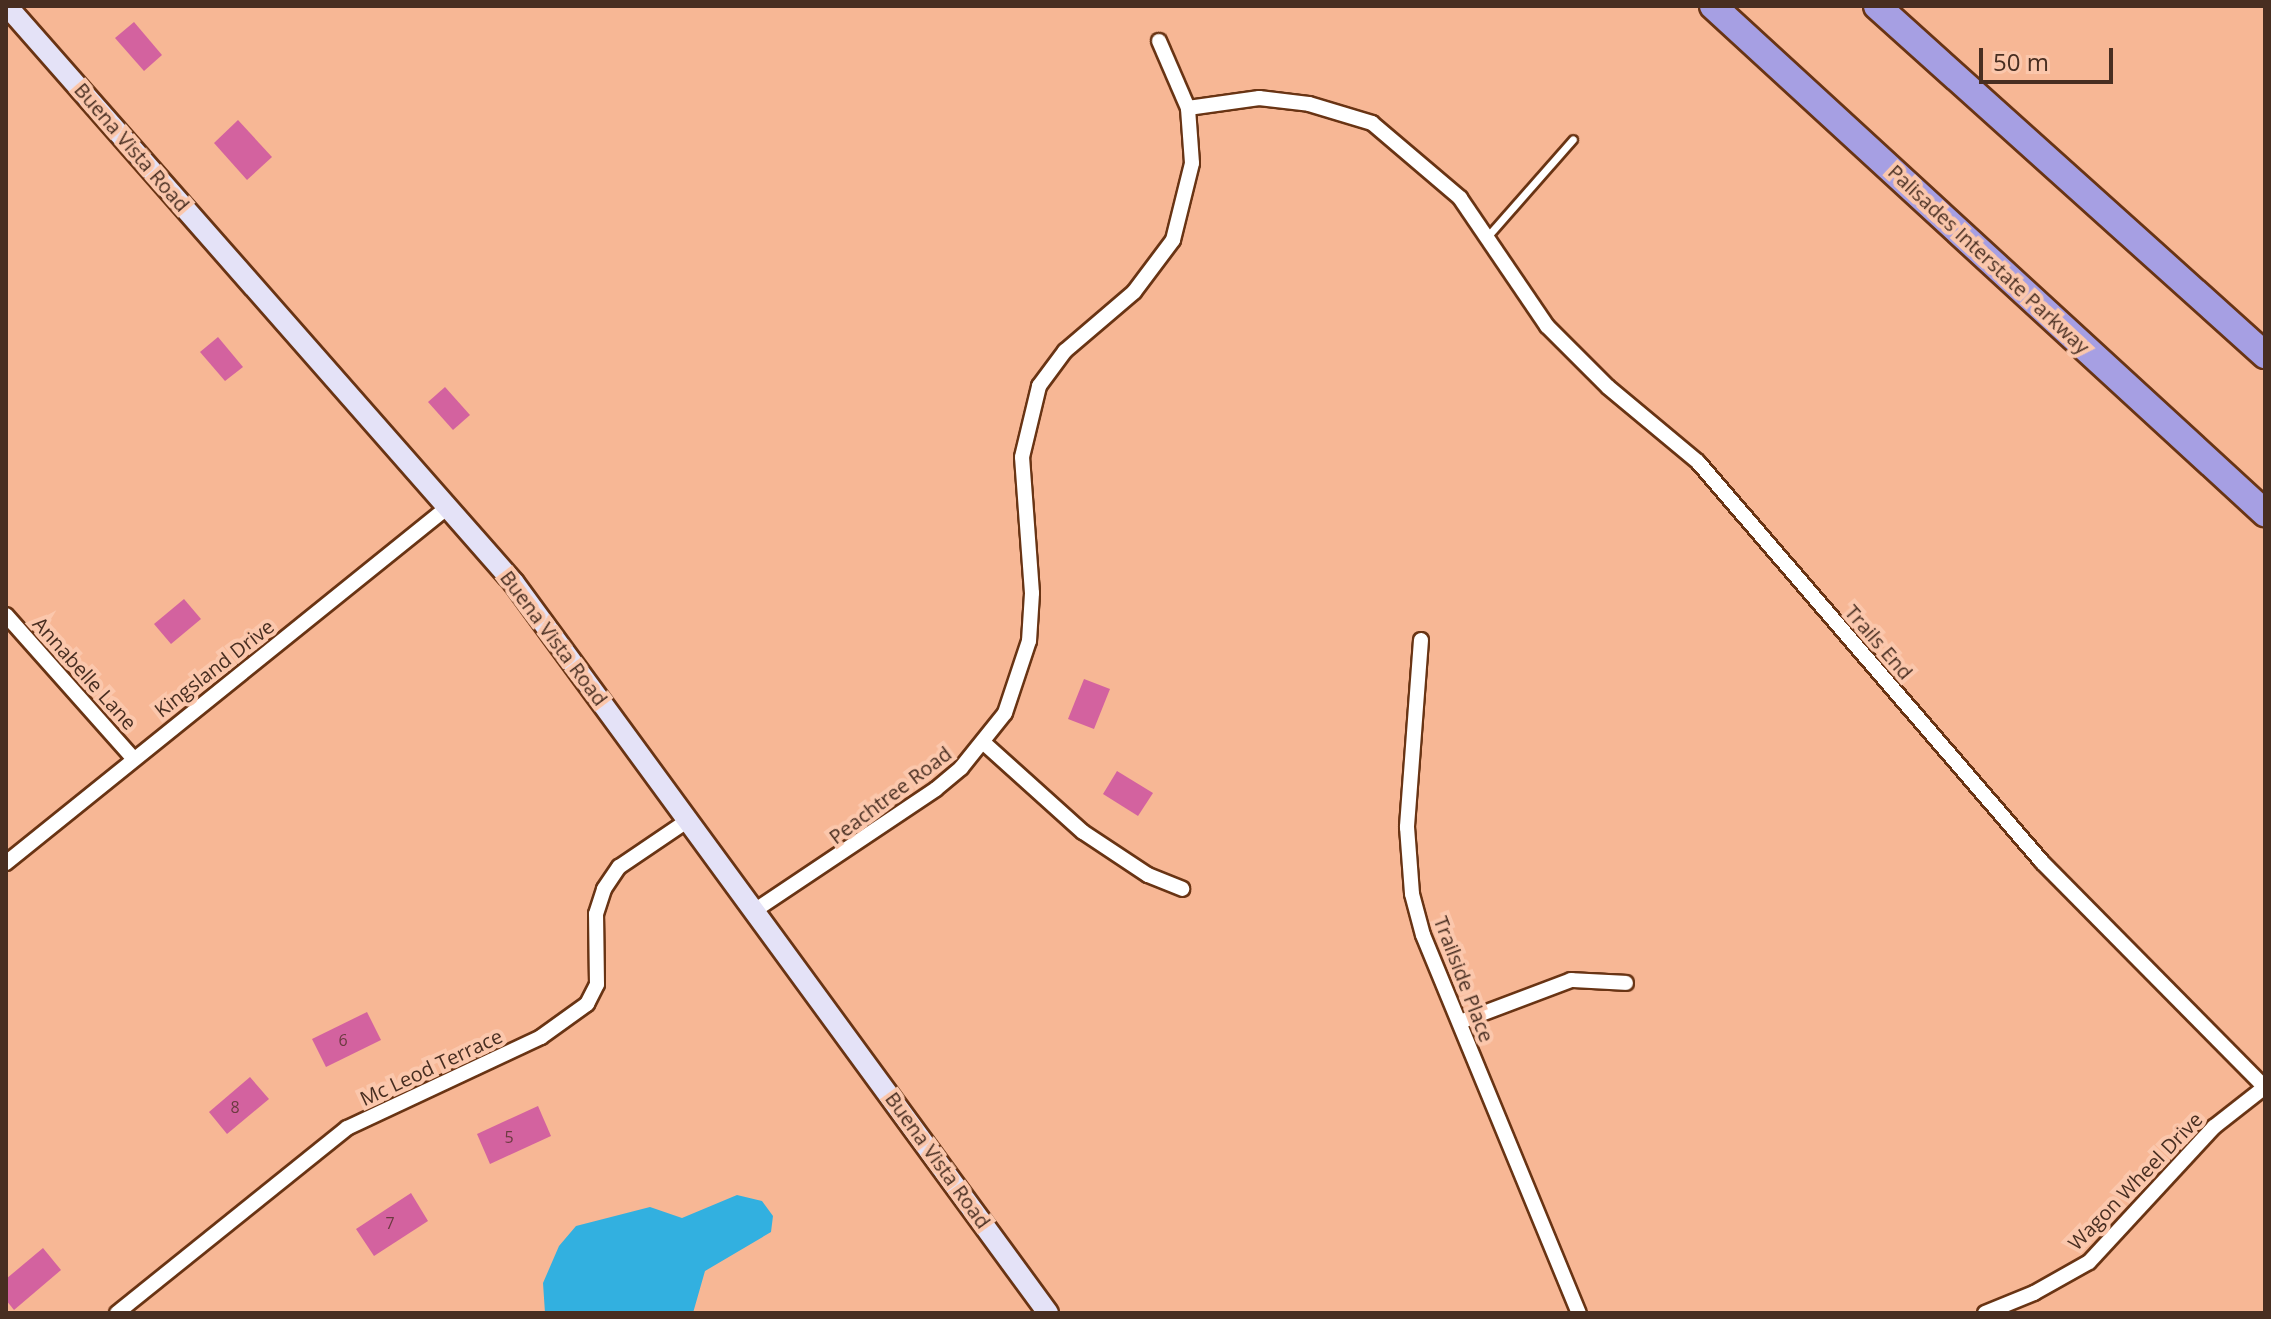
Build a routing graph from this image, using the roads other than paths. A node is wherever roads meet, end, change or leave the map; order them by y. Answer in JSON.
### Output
{"nodes":[{"id":1,"x":7,"y":6,"type":"edge"},
{"id":2,"x":1713,"y":6,"type":"edge"},
{"id":3,"x":1877,"y":6,"type":"edge"},
{"id":4,"x":1159,"y":41,"type":"dead end"},
{"id":5,"x":1188,"y":108,"type":"junction"},
{"id":6,"x":1573,"y":139,"type":"dead end"},
{"id":7,"x":1487,"y":237,"type":"junction"},
{"id":8,"x":2265,"y":355,"type":"edge"},
{"id":9,"x":449,"y":506,"type":"junction"},
{"id":10,"x":2265,"y":513,"type":"edge"},
{"id":11,"x":6,"y":615,"type":"edge"},
{"id":12,"x":1421,"y":640,"type":"dead end"},
{"id":13,"x":984,"y":743,"type":"junction"},
{"id":14,"x":133,"y":758,"type":"junction"},
{"id":15,"x":687,"y":821,"type":"junction"},
{"id":16,"x":6,"y":863,"type":"edge"},
{"id":17,"x":1182,"y":889,"type":"dead end"},
{"id":18,"x":754,"y":911,"type":"junction"},
{"id":19,"x":1626,"y":983,"type":"dead end"},
{"id":20,"x":1460,"y":1022,"type":"junction"},
{"id":21,"x":2265,"y":1087,"type":"edge"},
{"id":22,"x":117,"y":1313,"type":"edge"},
{"id":23,"x":1048,"y":1313,"type":"edge"},
{"id":24,"x":1579,"y":1313,"type":"edge"},
{"id":25,"x":1985,"y":1313,"type":"edge"}],
"edges":[{"from":1,"to":9,"type":"street","name":"Buena Vista Road"},
{"from":2,"to":10,"type":"highway","name":"Palisades Interstate Parkway"},
{"from":3,"to":8,"type":"highway"},
{"from":4,"to":5,"type":"street","name":"Peachtree Road"},
{"from":5,"to":7,"type":"street","name":"Trails End"},
{"from":5,"to":13,"type":"street","name":"Peachtree Road"},
{"from":6,"to":7,"type":"lane"},
{"from":7,"to":21,"type":"street","name":"Trails End"},
{"from":9,"to":14,"type":"street","name":"Kingsland Drive"},
{"from":9,"to":15,"type":"street","name":"Buena Vista Road"},
{"from":11,"to":14,"type":"street","name":"Annabelle Lane"},
{"from":12,"to":20,"type":"street","name":"Trailside Place"},
{"from":13,"to":17,"type":"street"},
{"from":13,"to":18,"type":"street","name":"Peachtree Road"},
{"from":14,"to":16,"type":"street","name":"Kingsland Drive"},
{"from":15,"to":18,"type":"street","name":"Buena Vista Road"},
{"from":15,"to":22,"type":"street","name":"Mc Leod Terrace"},
{"from":18,"to":23,"type":"street","name":"Buena Vista Road"},
{"from":19,"to":20,"type":"street"},
{"from":20,"to":24,"type":"street","name":"Trailside Place"},
{"from":21,"to":25,"type":"street","name":"Wagon Wheel Drive"}]}
